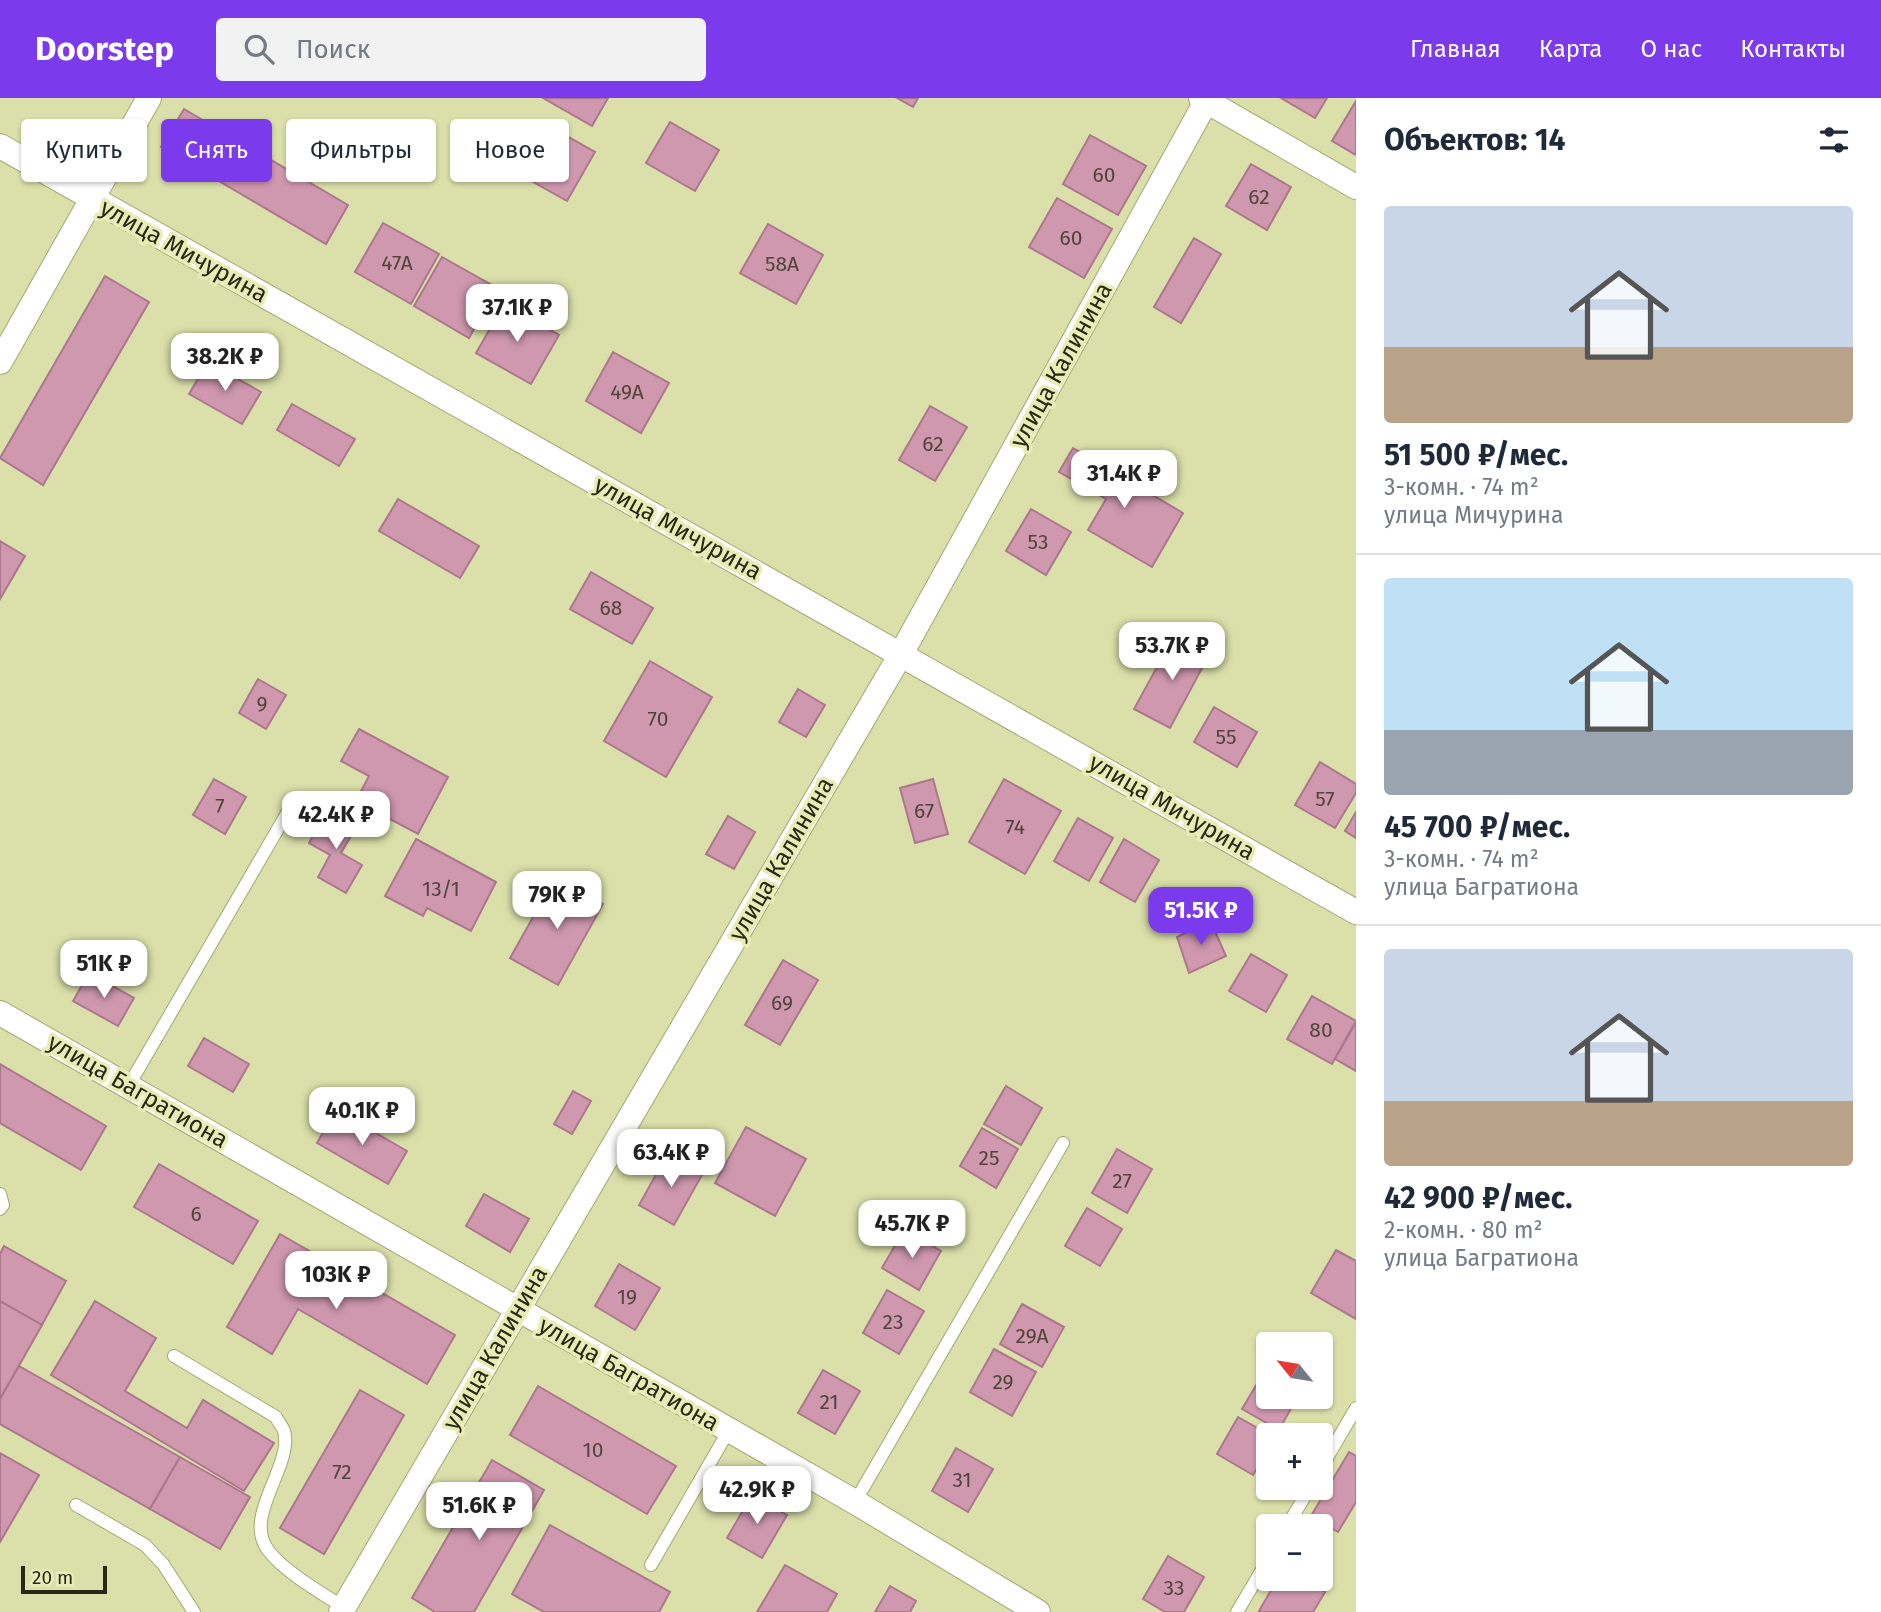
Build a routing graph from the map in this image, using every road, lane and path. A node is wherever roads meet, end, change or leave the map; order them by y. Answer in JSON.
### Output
{"nodes":[{"id":1,"x":149,"y":98,"type":"edge"},
{"id":2,"x":1205,"y":99,"type":"edge"},
{"id":3,"x":0,"y":146,"type":"edge"},
{"id":4,"x":1356,"y":187,"type":"edge"},
{"id":5,"x":92,"y":200,"type":"junction"},
{"id":6,"x":0,"y":362,"type":"edge"},
{"id":7,"x":901,"y":654,"type":"junction"},
{"id":8,"x":293,"y":803,"type":"dead end"},
{"id":9,"x":1356,"y":912,"type":"edge"},
{"id":10,"x":0,"y":1013,"type":"edge"},
{"id":11,"x":129,"y":1085,"type":"junction"},
{"id":12,"x":1062,"y":1143,"type":"dead end"},
{"id":13,"x":0,"y":1194,"type":"edge"},
{"id":14,"x":0,"y":1209,"type":"edge"},
{"id":15,"x":517,"y":1310,"type":"junction"},
{"id":16,"x":174,"y":1356,"type":"dead end"},
{"id":17,"x":1356,"y":1408,"type":"edge"},
{"id":18,"x":729,"y":1430,"type":"junction"},
{"id":19,"x":1333,"y":1447,"type":"edge"},
{"id":20,"x":855,"y":1502,"type":"junction"},
{"id":21,"x":76,"y":1505,"type":"dead end"},
{"id":22,"x":651,"y":1565,"type":"dead end"},
{"id":23,"x":1256,"y":1580,"type":"edge"},
{"id":24,"x":1010,"y":1605,"type":"edge"},
{"id":25,"x":345,"y":1610,"type":"edge"},
{"id":26,"x":194,"y":1612,"type":"edge"},
{"id":27,"x":1038,"y":1612,"type":"edge"},
{"id":28,"x":1237,"y":1612,"type":"edge"}],
"edges":[{"from":1,"to":5,"type":"street"},
{"from":2,"to":4,"type":"street"},
{"from":2,"to":7,"type":"street","name":"улица Калинина"},
{"from":3,"to":5,"type":"street","name":"улица Мичурина"},
{"from":5,"to":6,"type":"street"},
{"from":5,"to":7,"type":"street","name":"улица Мичурина"},
{"from":7,"to":9,"type":"street","name":"улица Мичурина"},
{"from":7,"to":15,"type":"street","name":"улица Калинина"},
{"from":8,"to":11,"type":"lane"},
{"from":10,"to":11,"type":"street","name":"улица Багратиона"},
{"from":11,"to":15,"type":"street","name":"улица Багратиона"},
{"from":12,"to":20,"type":"lane"},
{"from":13,"to":14,"type":"lane"},
{"from":15,"to":18,"type":"street","name":"улица Багратиона"},
{"from":15,"to":25,"type":"street","name":"улица Калинина"},
{"from":16,"to":25,"type":"lane"},
{"from":17,"to":19,"type":"lane"},
{"from":18,"to":20,"type":"street","name":"улица Багратиона"},
{"from":18,"to":22,"type":"lane"},
{"from":20,"to":24,"type":"street","name":"улица Багратиона"},
{"from":21,"to":26,"type":"lane"},
{"from":23,"to":28,"type":"lane"},
{"from":24,"to":27,"type":"street","name":"улица Багратиона"}]}
